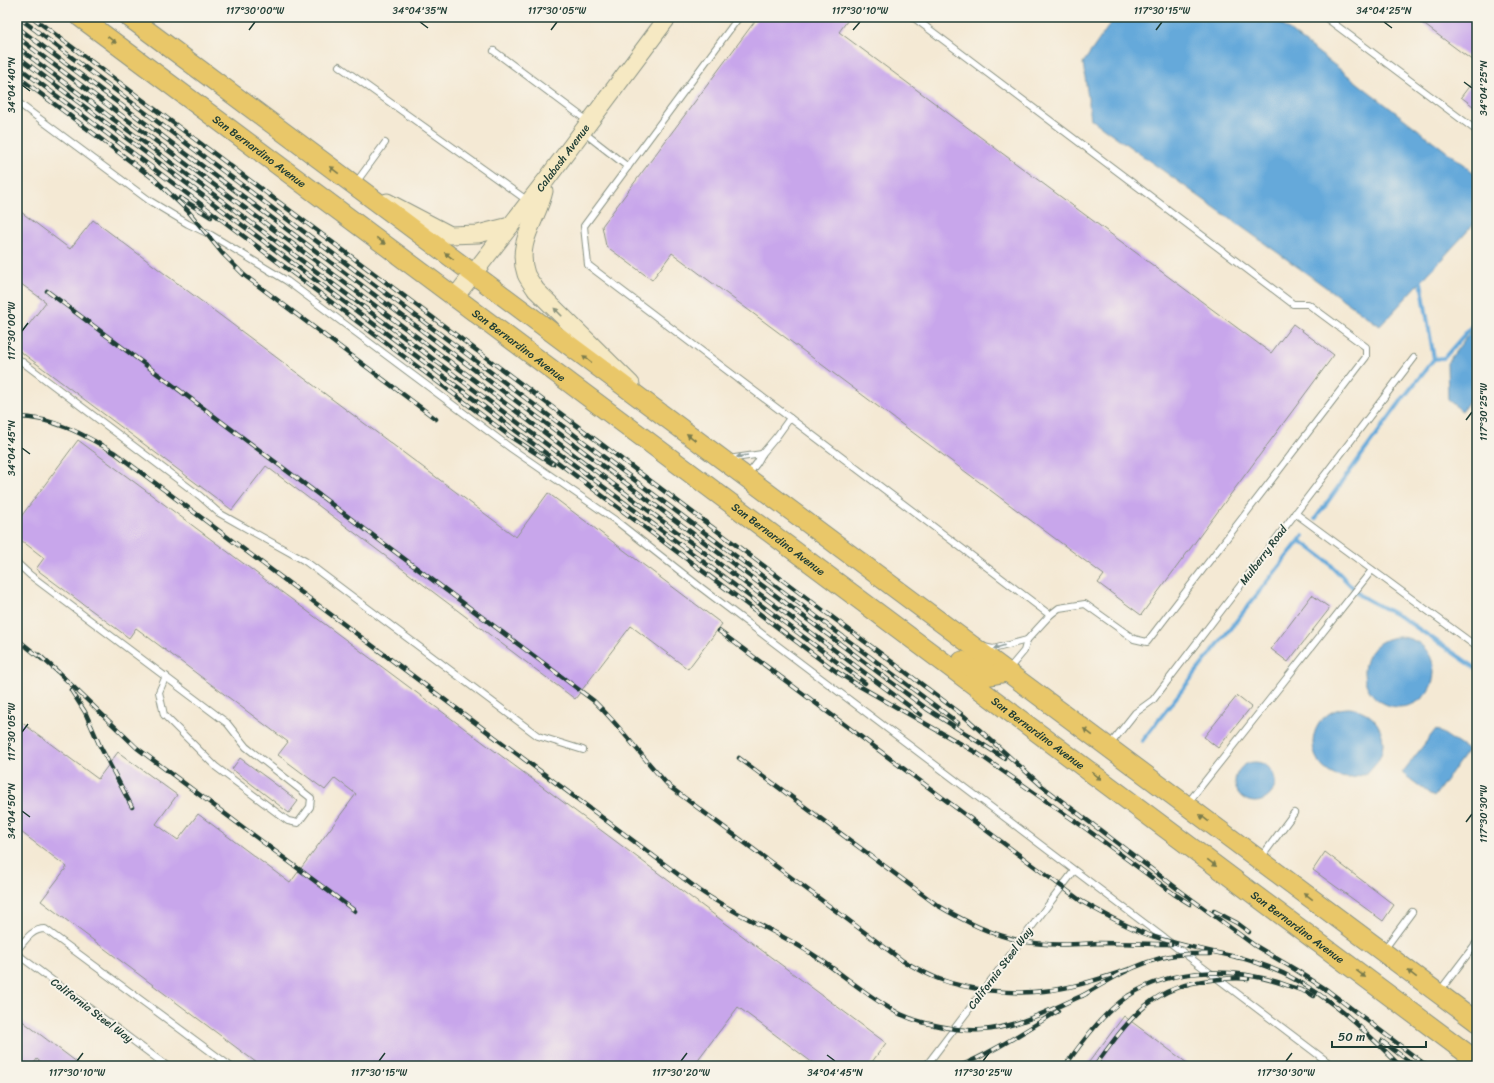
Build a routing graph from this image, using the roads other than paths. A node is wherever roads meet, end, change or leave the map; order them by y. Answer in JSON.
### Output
{"nodes":[{"id":1,"x":80,"y":17,"type":"edge"},
{"id":2,"x":129,"y":17,"type":"edge"},
{"id":3,"x":668,"y":17,"type":"edge"},
{"id":4,"x":739,"y":17,"type":"edge"},
{"id":5,"x":914,"y":17,"type":"edge"},
{"id":6,"x":1325,"y":17,"type":"edge"},
{"id":7,"x":494,"y":51,"type":"dead end"},
{"id":8,"x":339,"y":66,"type":"dead end"},
{"id":9,"x":17,"y":102,"type":"edge"},
{"id":10,"x":586,"y":127,"type":"junction"},
{"id":11,"x":1477,"y":131,"type":"edge"},
{"id":12,"x":385,"y":143,"type":"dead end"},
{"id":13,"x":628,"y":167,"type":"junction"},
{"id":14,"x":546,"y":180,"type":"junction"},
{"id":15,"x":354,"y":185,"type":"junction"},
{"id":16,"x":530,"y":201,"type":"junction"},
{"id":17,"x":510,"y":226,"type":"junction"},
{"id":18,"x":473,"y":274,"type":"junction"},
{"id":19,"x":455,"y":297,"type":"junction"},
{"id":20,"x":17,"y":358,"type":"edge"},
{"id":21,"x":1414,"y":358,"type":"dead end"},
{"id":22,"x":566,"y":379,"type":"junction"},
{"id":23,"x":665,"y":418,"type":"junction"},
{"id":24,"x":790,"y":418,"type":"junction"},
{"id":25,"x":762,"y":454,"type":"junction"},
{"id":26,"x":722,"y":460,"type":"junction"},
{"id":27,"x":746,"y":478,"type":"junction"},
{"id":28,"x":1295,"y":513,"type":"junction"},
{"id":29,"x":17,"y":563,"type":"edge"},
{"id":30,"x":1372,"y":570,"type":"junction"},
{"id":31,"x":831,"y":578,"type":"junction"},
{"id":32,"x":1050,"y":614,"type":"junction"},
{"id":33,"x":1027,"y":640,"type":"junction"},
{"id":34,"x":971,"y":645,"type":"junction"},
{"id":35,"x":1477,"y":647,"type":"edge"},
{"id":36,"x":1007,"y":672,"type":"junction"},
{"id":37,"x":166,"y":676,"type":"junction"},
{"id":38,"x":1108,"y":748,"type":"junction"},
{"id":39,"x":583,"y":750,"type":"dead end"},
{"id":40,"x":1186,"y":805,"type":"junction"},
{"id":41,"x":1294,"y":813,"type":"dead end"},
{"id":42,"x":1259,"y":860,"type":"junction"},
{"id":43,"x":1074,"y":871,"type":"junction"},
{"id":44,"x":1412,"y":912,"type":"dead end"},
{"id":45,"x":1477,"y":942,"type":"edge"},
{"id":46,"x":17,"y":950,"type":"edge"},
{"id":47,"x":1383,"y":952,"type":"junction"},
{"id":48,"x":17,"y":954,"type":"edge"},
{"id":49,"x":1438,"y":993,"type":"junction"},
{"id":50,"x":1477,"y":1022,"type":"edge"},
{"id":51,"x":1477,"y":1061,"type":"edge"},
{"id":52,"x":226,"y":1065,"type":"edge"},
{"id":53,"x":167,"y":1066,"type":"edge"},
{"id":54,"x":926,"y":1066,"type":"edge"},
{"id":55,"x":1333,"y":1066,"type":"edge"}],
"edges":[{"from":1,"to":19,"type":"main road","name":"San Bernardino Avenue","one_way":true},
{"from":15,"to":2,"type":"main road","one_way":true},
{"from":3,"to":10,"type":"street","name":"Calabash Avenue"},
{"from":4,"to":13,"type":"lane"},
{"from":5,"to":32,"type":"lane"},
{"from":6,"to":11,"type":"lane"},
{"from":7,"to":10,"type":"lane"},
{"from":8,"to":16,"type":"lane"},
{"from":9,"to":43,"type":"lane"},
{"from":10,"to":13,"type":"lane"},
{"from":10,"to":14,"type":"street","name":"Calabash Avenue"},
{"from":12,"to":15,"type":"lane"},
{"from":13,"to":24,"type":"lane"},
{"from":14,"to":16,"type":"street","name":"Calabash Avenue"},
{"from":23,"to":14,"type":"street","one_way":true},
{"from":15,"to":17,"type":"street"},
{"from":18,"to":15,"type":"main road","one_way":true},
{"from":16,"to":17,"type":"street","name":"Calabash Avenue"},
{"from":17,"to":18,"type":"street","name":"Calabash Avenue"},
{"from":18,"to":19,"type":"street","name":"Calabash Avenue"},
{"from":23,"to":18,"type":"main road","one_way":true},
{"from":19,"to":22,"type":"main road","name":"San Bernardino Avenue"},
{"from":20,"to":39,"type":"lane"},
{"from":21,"to":28,"type":"lane","name":"Mulberry Road"},
{"from":22,"to":27,"type":"main road"},
{"from":22,"to":31,"type":"main road","name":"San Bernardino Avenue"},
{"from":26,"to":23,"type":"main road","one_way":true},
{"from":24,"to":25,"type":"lane"},
{"from":24,"to":32,"type":"lane"},
{"from":25,"to":26,"type":"lane","one_way":true},
{"from":25,"to":27,"type":"lane"},
{"from":26,"to":27,"type":"main road"},
{"from":27,"to":34,"type":"main road"},
{"from":28,"to":30,"type":"lane"},
{"from":28,"to":38,"type":"lane","name":"Mulberry Road"},
{"from":29,"to":37,"type":"lane"},
{"from":30,"to":35,"type":"lane"},
{"from":30,"to":40,"type":"lane"},
{"from":31,"to":36,"type":"main road"},
{"from":31,"to":51,"type":"main road","name":"San Bernardino Avenue","one_way":true},
{"from":32,"to":33,"type":"lane"},
{"from":33,"to":34,"type":"lane","one_way":true},
{"from":33,"to":36,"type":"lane"},
{"from":34,"to":36,"type":"main road"},
{"from":38,"to":36,"type":"main road","one_way":true},
{"from":37,"to":37,"type":"lane"},
{"from":38,"to":40,"type":"main road"},
{"from":42,"to":40,"type":"main road","one_way":true},
{"from":41,"to":42,"type":"lane"},
{"from":47,"to":42,"type":"main road","one_way":true},
{"from":43,"to":54,"type":"lane","name":"California Steel Way"},
{"from":43,"to":55,"type":"lane"},
{"from":44,"to":47,"type":"lane"},
{"from":45,"to":49,"type":"lane"},
{"from":46,"to":52,"type":"lane"},
{"from":49,"to":47,"type":"main road","one_way":true},
{"from":48,"to":53,"type":"lane","name":"California Steel Way"},
{"from":49,"to":50,"type":"main road"}]}
